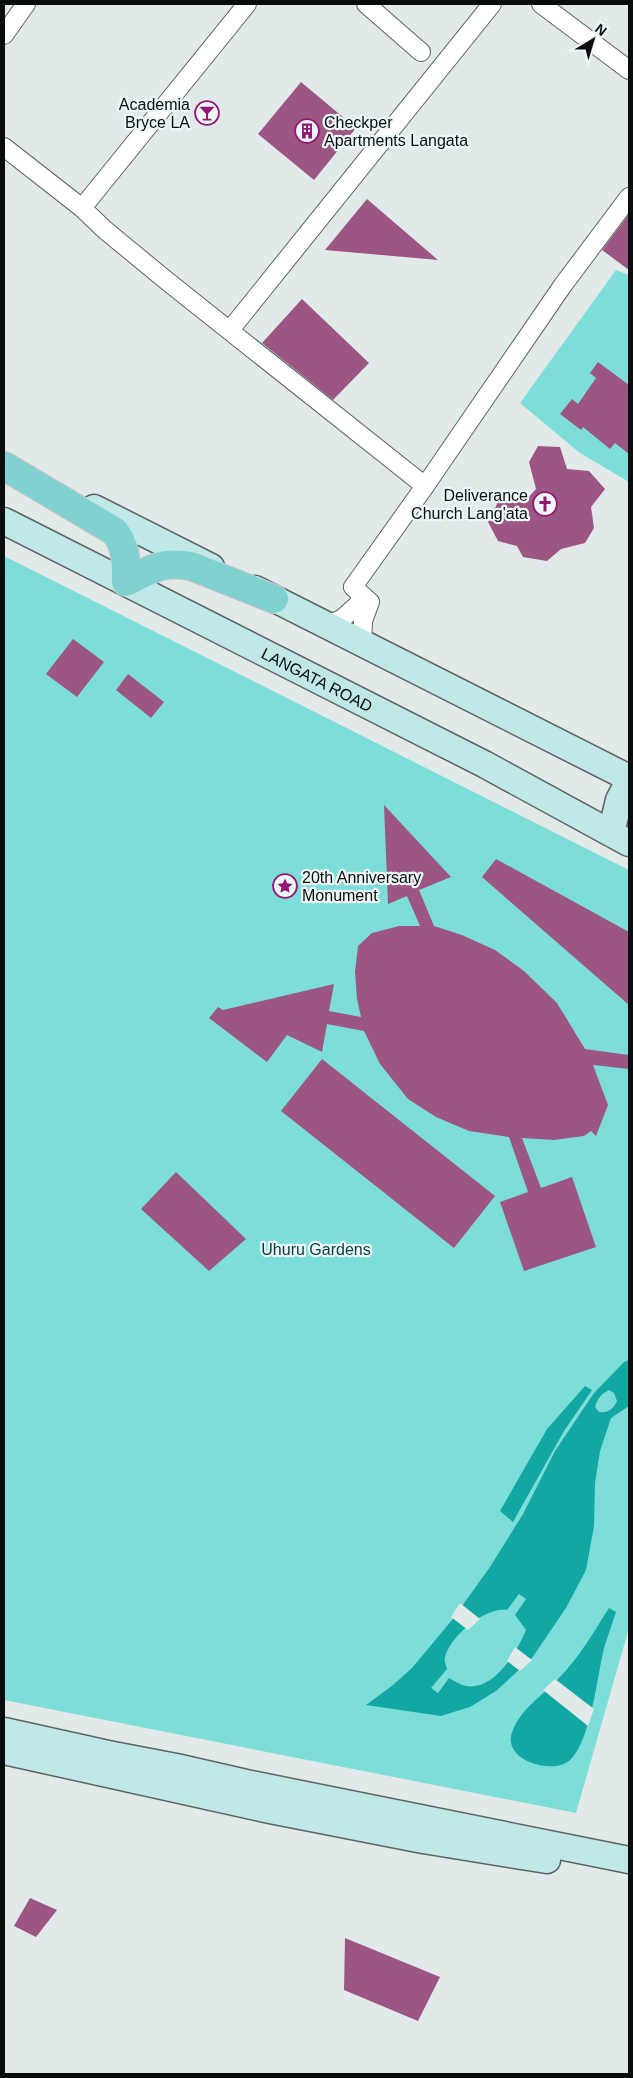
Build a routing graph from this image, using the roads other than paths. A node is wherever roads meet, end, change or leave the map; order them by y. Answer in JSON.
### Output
{"nodes":[{"id":1,"x":26,"y":4,"type":"edge"},
{"id":2,"x":247,"y":4,"type":"edge"},
{"id":3,"x":366,"y":4,"type":"edge"},
{"id":4,"x":492,"y":4,"type":"edge"},
{"id":5,"x":541,"y":4,"type":"edge"},
{"id":6,"x":4,"y":35,"type":"edge"},
{"id":7,"x":421,"y":52,"type":"dead end"},
{"id":8,"x":629,"y":70,"type":"edge"},
{"id":9,"x":4,"y":147,"type":"edge"},
{"id":10,"x":629,"y":197,"type":"edge"},
{"id":11,"x":82,"y":208,"type":"junction"},
{"id":12,"x":230,"y":330,"type":"junction"},
{"id":13,"x":4,"y":464,"type":"edge"},
{"id":14,"x":425,"y":486,"type":"junction"},
{"id":15,"x":4,"y":521,"type":"edge"},
{"id":16,"x":126,"y":582,"type":"junction"},
{"id":17,"x":353,"y":587,"type":"junction"},
{"id":18,"x":274,"y":599,"type":"junction"},
{"id":19,"x":328,"y":626,"type":"junction"},
{"id":20,"x":362,"y":644,"type":"junction"},
{"id":21,"x":629,"y":780,"type":"edge"},
{"id":22,"x":620,"y":838,"type":"edge"},
{"id":23,"x":4,"y":1731,"type":"edge"},
{"id":24,"x":4,"y":1751,"type":"edge"},
{"id":25,"x":629,"y":1860,"type":"edge"},
{"id":26,"x":629,"y":1876,"type":"edge"}],
"edges":[{"from":1,"to":6,"type":"street"},
{"from":2,"to":11,"type":"street"},
{"from":3,"to":7,"type":"street"},
{"from":4,"to":12,"type":"street"},
{"from":5,"to":8,"type":"street"},
{"from":9,"to":11,"type":"street"},
{"from":10,"to":14,"type":"street"},
{"from":11,"to":12,"type":"street"},
{"from":12,"to":14,"type":"street"},
{"from":13,"to":16,"type":"main road"},
{"from":13,"to":18,"type":"main road"},
{"from":14,"to":17,"type":"street"},
{"from":15,"to":16,"type":"main road","name":"LANGATA ROAD"},
{"from":16,"to":18,"type":"main road"},
{"from":16,"to":22,"type":"main road","name":"LANGATA ROAD"},
{"from":17,"to":19,"type":"street"},
{"from":17,"to":20,"type":"street"},
{"from":18,"to":19,"type":"main road"},
{"from":19,"to":20,"type":"main road"},
{"from":20,"to":21,"type":"main road"},
{"from":21,"to":22,"type":"main road"},
{"from":23,"to":25,"type":"main road"},
{"from":24,"to":26,"type":"main road"}]}
